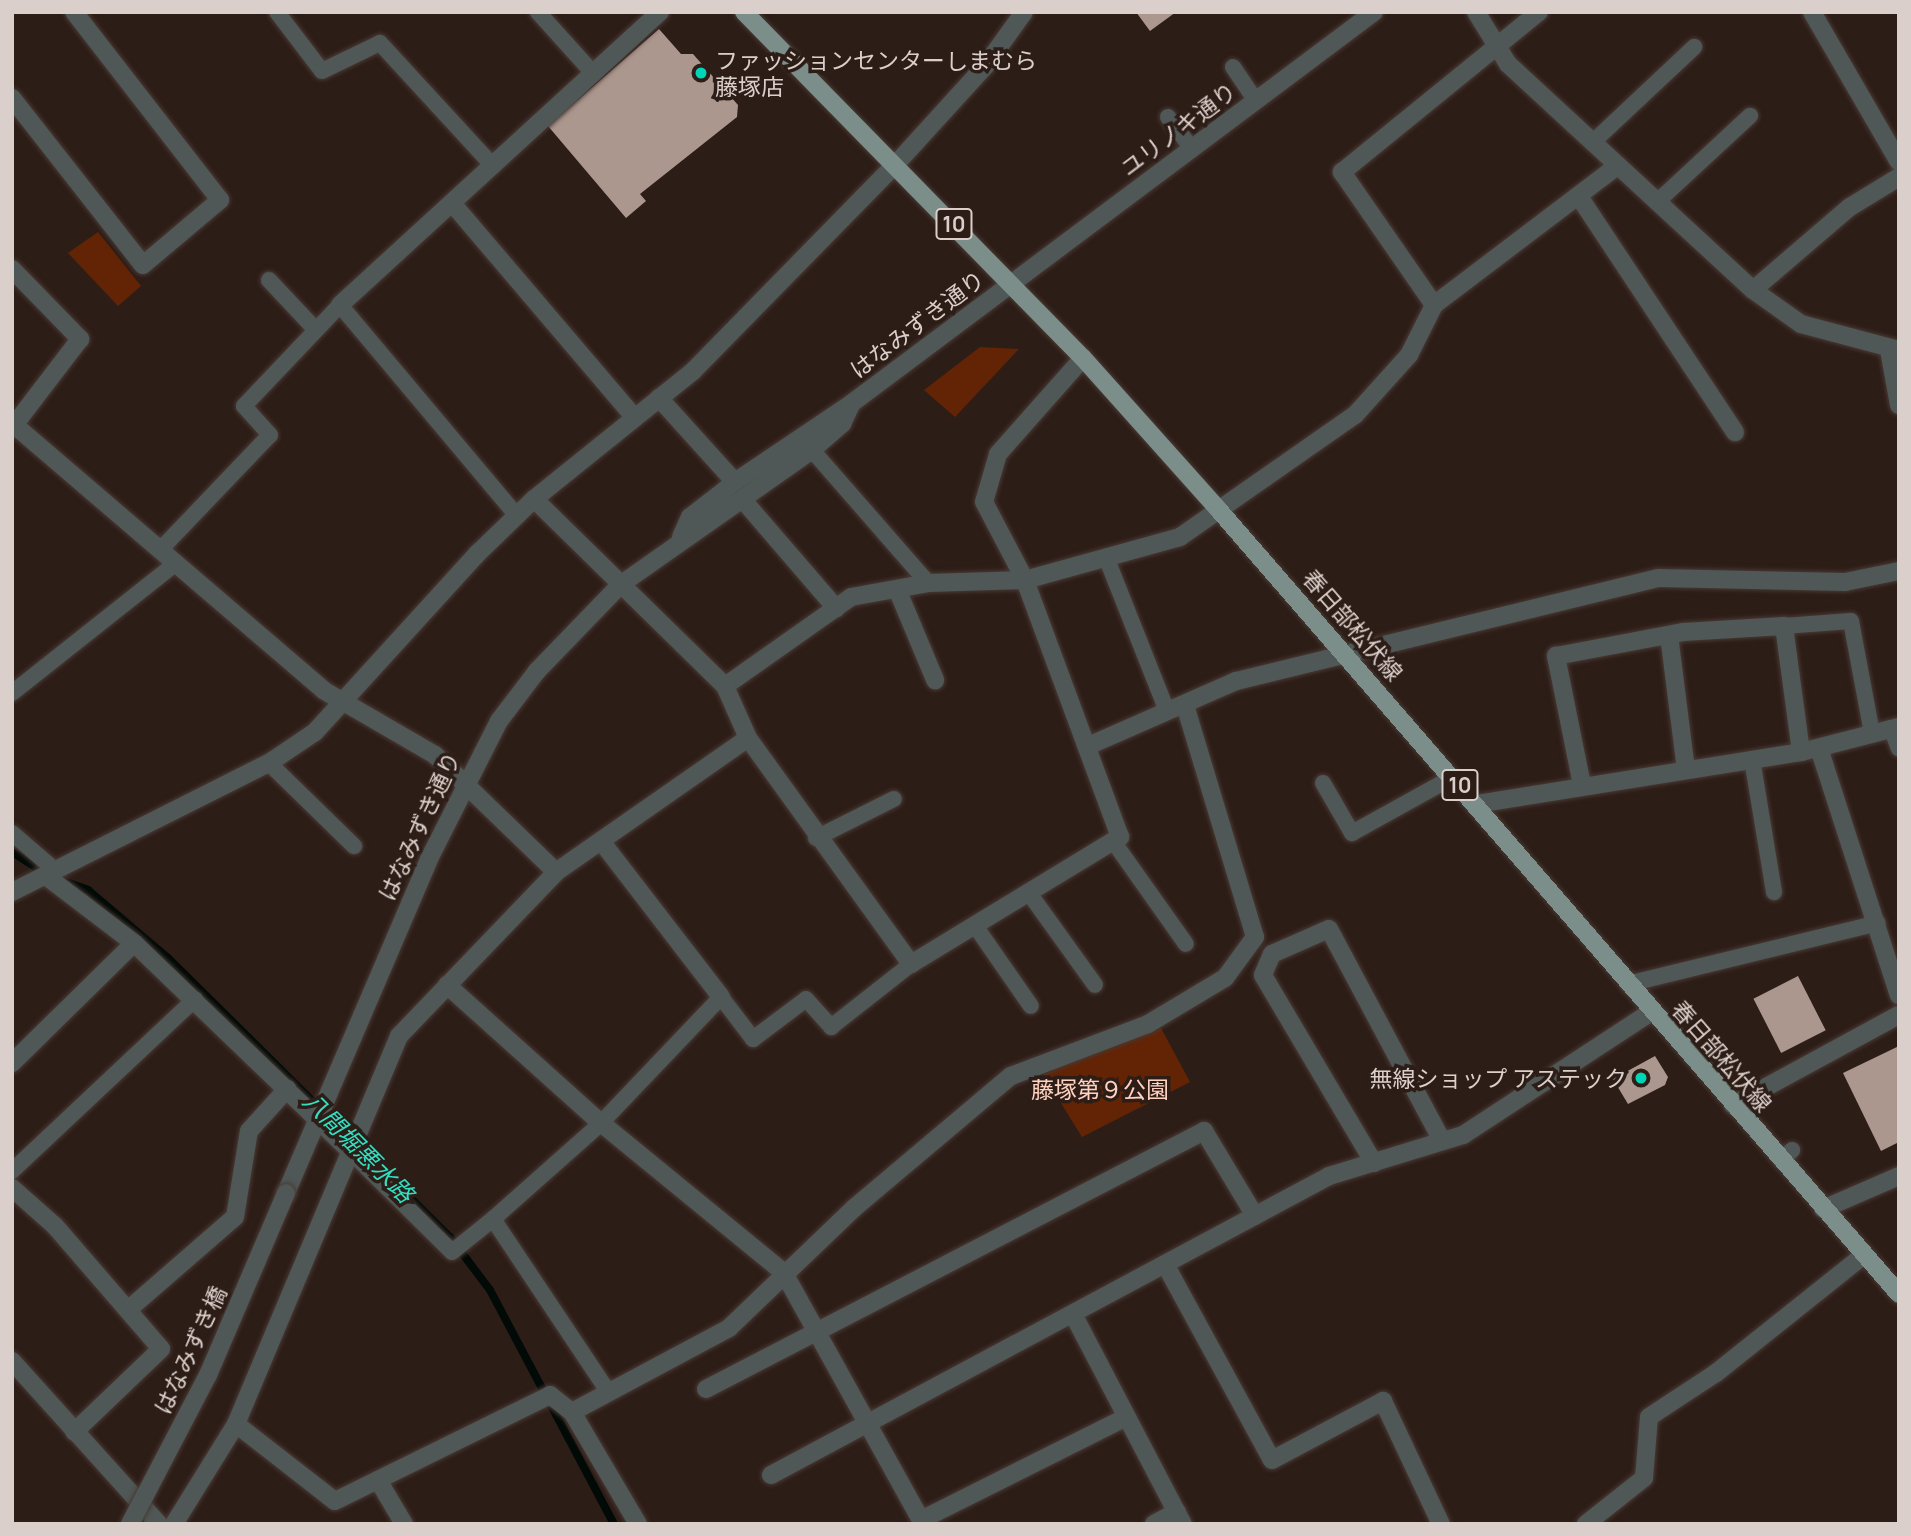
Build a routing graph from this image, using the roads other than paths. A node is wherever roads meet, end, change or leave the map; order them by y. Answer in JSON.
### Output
{"nodes":[{"id":1,"x":74,"y":12,"type":"edge"},
{"id":2,"x":277,"y":12,"type":"edge"},
{"id":3,"x":538,"y":12,"type":"edge"},
{"id":4,"x":660,"y":12,"type":"edge"},
{"id":5,"x":744,"y":12,"type":"edge"},
{"id":6,"x":1024,"y":12,"type":"edge"},
{"id":7,"x":1374,"y":12,"type":"edge"},
{"id":8,"x":1476,"y":12,"type":"edge"},
{"id":9,"x":1539,"y":12,"type":"edge"},
{"id":10,"x":1812,"y":12,"type":"edge"},
{"id":11,"x":1694,"y":47,"type":"dead end"},
{"id":12,"x":1497,"y":49,"type":"junction"},
{"id":13,"x":1233,"y":67,"type":"dead end"},
{"id":14,"x":593,"y":74,"type":"junction"},
{"id":15,"x":12,"y":98,"type":"edge"},
{"id":16,"x":1256,"y":100,"type":"junction"},
{"id":17,"x":1750,"y":116,"type":"dead end"},
{"id":18,"x":1168,"y":117,"type":"dead end"},
{"id":19,"x":1593,"y":142,"type":"junction"},
{"id":20,"x":1192,"y":149,"type":"junction"},
{"id":21,"x":1899,"y":162,"type":"edge"},
{"id":22,"x":896,"y":164,"type":"junction"},
{"id":23,"x":492,"y":165,"type":"junction"},
{"id":24,"x":1617,"y":166,"type":"junction"},
{"id":25,"x":1899,"y":177,"type":"edge"},
{"id":26,"x":1580,"y":198,"type":"junction"},
{"id":27,"x":1657,"y":202,"type":"junction"},
{"id":28,"x":452,"y":203,"type":"junction"},
{"id":29,"x":12,"y":269,"type":"edge"},
{"id":30,"x":269,"y":279,"type":"dead end"},
{"id":31,"x":1011,"y":284,"type":"junction"},
{"id":32,"x":1753,"y":290,"type":"junction"},
{"id":33,"x":340,"y":305,"type":"junction"},
{"id":34,"x":1434,"y":305,"type":"junction"},
{"id":35,"x":314,"y":328,"type":"junction"},
{"id":36,"x":1894,"y":350,"type":"edge"},
{"id":37,"x":1083,"y":358,"type":"junction"},
{"id":38,"x":659,"y":398,"type":"junction"},
{"id":39,"x":852,"y":403,"type":"junction"},
{"id":40,"x":1899,"y":405,"type":"edge"},
{"id":41,"x":635,"y":418,"type":"junction"},
{"id":42,"x":14,"y":426,"type":"edge"},
{"id":43,"x":1735,"y":432,"type":"dead end"},
{"id":44,"x":812,"y":450,"type":"junction"},
{"id":45,"x":734,"y":482,"type":"junction"},
{"id":46,"x":534,"y":499,"type":"junction"},
{"id":47,"x":743,"y":500,"type":"junction"},
{"id":48,"x":1218,"y":509,"type":"junction"},
{"id":49,"x":517,"y":516,"type":"junction"},
{"id":50,"x":681,"y":537,"type":"junction"},
{"id":51,"x":160,"y":550,"type":"junction"},
{"id":52,"x":1106,"y":557,"type":"junction"},
{"id":53,"x":176,"y":563,"type":"junction"},
{"id":54,"x":1899,"y":571,"type":"edge"},
{"id":55,"x":1025,"y":580,"type":"junction"},
{"id":56,"x":928,"y":583,"type":"junction"},
{"id":57,"x":620,"y":585,"type":"junction"},
{"id":58,"x":897,"y":589,"type":"junction"},
{"id":59,"x":836,"y":608,"type":"junction"},
{"id":60,"x":1784,"y":626,"type":"junction"},
{"id":61,"x":1669,"y":635,"type":"junction"},
{"id":62,"x":1347,"y":656,"type":"junction"},
{"id":63,"x":935,"y":680,"type":"dead end"},
{"id":64,"x":725,"y":686,"type":"junction"},
{"id":65,"x":12,"y":693,"type":"edge"},
{"id":66,"x":346,"y":703,"type":"junction"},
{"id":67,"x":1185,"y":705,"type":"junction"},
{"id":68,"x":1167,"y":711,"type":"junction"},
{"id":69,"x":1895,"y":728,"type":"edge"},
{"id":70,"x":1872,"y":733,"type":"junction"},
{"id":71,"x":748,"y":738,"type":"junction"},
{"id":72,"x":1088,"y":746,"type":"junction"},
{"id":73,"x":1810,"y":750,"type":"junction"},
{"id":74,"x":1899,"y":750,"type":"edge"},
{"id":75,"x":1752,"y":759,"type":"junction"},
{"id":76,"x":269,"y":763,"type":"junction"},
{"id":77,"x":1686,"y":769,"type":"junction"},
{"id":78,"x":1453,"y":777,"type":"junction"},
{"id":79,"x":464,"y":782,"type":"junction"},
{"id":80,"x":1323,"y":783,"type":"dead end"},
{"id":81,"x":1582,"y":785,"type":"junction"},
{"id":82,"x":894,"y":799,"type":"dead end"},
{"id":83,"x":1476,"y":804,"type":"junction"},
{"id":84,"x":12,"y":833,"type":"edge"},
{"id":85,"x":816,"y":838,"type":"junction"},
{"id":86,"x":601,"y":841,"type":"junction"},
{"id":87,"x":1113,"y":841,"type":"junction"},
{"id":88,"x":354,"y":846,"type":"dead end"},
{"id":89,"x":556,"y":872,"type":"junction"},
{"id":90,"x":51,"y":874,"type":"junction"},
{"id":91,"x":12,"y":892,"type":"edge"},
{"id":92,"x":1774,"y":892,"type":"dead end"},
{"id":93,"x":1029,"y":893,"type":"junction"},
{"id":94,"x":1878,"y":923,"type":"junction"},
{"id":95,"x":976,"y":927,"type":"junction"},
{"id":96,"x":134,"y":943,"type":"junction"},
{"id":97,"x":1186,"y":944,"type":"dead end"},
{"id":98,"x":911,"y":964,"type":"junction"},
{"id":99,"x":1628,"y":984,"type":"junction"},
{"id":100,"x":447,"y":985,"type":"junction"},
{"id":101,"x":1094,"y":985,"type":"dead end"},
{"id":102,"x":1899,"y":995,"type":"edge"},
{"id":103,"x":721,"y":997,"type":"junction"},
{"id":104,"x":195,"y":999,"type":"junction"},
{"id":105,"x":1031,"y":1006,"type":"dead end"},
{"id":106,"x":1651,"y":1012,"type":"junction"},
{"id":107,"x":1899,"y":1015,"type":"edge"},
{"id":108,"x":12,"y":1063,"type":"edge"},
{"id":109,"x":287,"y":1089,"type":"junction"},
{"id":110,"x":1733,"y":1105,"type":"junction"},
{"id":111,"x":320,"y":1113,"type":"junction"},
{"id":112,"x":601,"y":1123,"type":"junction"},
{"id":113,"x":1442,"y":1141,"type":"junction"},
{"id":114,"x":357,"y":1143,"type":"junction"},
{"id":115,"x":1374,"y":1163,"type":"junction"},
{"id":116,"x":12,"y":1171,"type":"edge"},
{"id":117,"x":1899,"y":1176,"type":"edge"},
{"id":118,"x":12,"y":1188,"type":"edge"},
{"id":119,"x":286,"y":1193,"type":"joint"},
{"id":120,"x":1823,"y":1209,"type":"junction"},
{"id":121,"x":1255,"y":1216,"type":"junction"},
{"id":122,"x":493,"y":1219,"type":"junction"},
{"id":123,"x":1864,"y":1255,"type":"junction"},
{"id":124,"x":1166,"y":1264,"type":"junction"},
{"id":125,"x":784,"y":1273,"type":"junction"},
{"id":126,"x":1899,"y":1294,"type":"edge"},
{"id":127,"x":129,"y":1309,"type":"junction"},
{"id":128,"x":1073,"y":1314,"type":"junction"},
{"id":129,"x":817,"y":1329,"type":"junction"},
{"id":130,"x":12,"y":1361,"type":"edge"},
{"id":131,"x":706,"y":1389,"type":"dead end"},
{"id":132,"x":609,"y":1393,"type":"junction"},
{"id":133,"x":572,"y":1412,"type":"junction"},
{"id":134,"x":1127,"y":1417,"type":"junction"},
{"id":135,"x":867,"y":1420,"type":"junction"},
{"id":136,"x":236,"y":1424,"type":"junction"},
{"id":137,"x":74,"y":1432,"type":"junction"},
{"id":138,"x":771,"y":1475,"type":"dead end"},
{"id":139,"x":378,"y":1479,"type":"junction"},
{"id":140,"x":1180,"y":1518,"type":"edge"},
{"id":141,"x":922,"y":1522,"type":"edge"},
{"id":142,"x":130,"y":1524,"type":"edge"},
{"id":143,"x":159,"y":1524,"type":"edge"},
{"id":144,"x":174,"y":1524,"type":"edge"},
{"id":145,"x":404,"y":1524,"type":"edge"},
{"id":146,"x":638,"y":1524,"type":"edge"},
{"id":147,"x":1154,"y":1524,"type":"edge"},
{"id":148,"x":1441,"y":1524,"type":"edge"},
{"id":149,"x":1586,"y":1524,"type":"edge"}],
"edges":[{"from":1,"to":15,"type":"street"},
{"from":2,"to":23,"type":"lane"},
{"from":3,"to":14,"type":"lane"},
{"from":4,"to":14,"type":"street"},
{"from":5,"to":22,"type":"main road","name":"春日部松伏線","number":"10"},
{"from":6,"to":22,"type":"street"},
{"from":7,"to":16,"type":"street","name":"ユリノキ通り"},
{"from":8,"to":12,"type":"street"},
{"from":9,"to":12,"type":"street"},
{"from":10,"to":21,"type":"street"},
{"from":11,"to":19,"type":"lane"},
{"from":12,"to":19,"type":"street"},
{"from":12,"to":34,"type":"street"},
{"from":13,"to":16,"type":"lane"},
{"from":14,"to":23,"type":"street"},
{"from":16,"to":20,"type":"street","name":"ユリノキ通り"},
{"from":17,"to":27,"type":"lane"},
{"from":18,"to":20,"type":"lane"},
{"from":19,"to":24,"type":"street"},
{"from":20,"to":31,"type":"street","name":"ユリノキ通り"},
{"from":22,"to":31,"type":"main road","name":"春日部松伏線","number":"10"},
{"from":22,"to":38,"type":"street"},
{"from":23,"to":28,"type":"street"},
{"from":24,"to":26,"type":"street"},
{"from":24,"to":27,"type":"street"},
{"from":25,"to":32,"type":"street"},
{"from":26,"to":34,"type":"street"},
{"from":26,"to":43,"type":"street"},
{"from":27,"to":32,"type":"street"},
{"from":28,"to":33,"type":"street"},
{"from":28,"to":41,"type":"street"},
{"from":29,"to":42,"type":"street"},
{"from":30,"to":35,"type":"lane"},
{"from":31,"to":37,"type":"main road","name":"春日部松伏線","number":"10"},
{"from":31,"to":39,"type":"street","name":"はなみずき通り"},
{"from":32,"to":36,"type":"street"},
{"from":33,"to":35,"type":"lane"},
{"from":33,"to":49,"type":"lane"},
{"from":34,"to":48,"type":"street"},
{"from":35,"to":51,"type":"lane"},
{"from":36,"to":40,"type":"street"},
{"from":37,"to":48,"type":"main road","name":"春日部松伏線","number":"10"},
{"from":37,"to":55,"type":"street"},
{"from":38,"to":41,"type":"street"},
{"from":38,"to":45,"type":"street"},
{"from":39,"to":44,"type":"street","name":"はなみずき通り"},
{"from":39,"to":45,"type":"street","name":"はなみずき通り"},
{"from":41,"to":46,"type":"street"},
{"from":42,"to":51,"type":"street"},
{"from":44,"to":47,"type":"street","name":"はなみずき通り"},
{"from":44,"to":56,"type":"lane"},
{"from":45,"to":50,"type":"street","name":"はなみずき通り"},
{"from":46,"to":49,"type":"street"},
{"from":46,"to":57,"type":"street"},
{"from":47,"to":50,"type":"street","name":"はなみずき通り"},
{"from":47,"to":59,"type":"street"},
{"from":48,"to":52,"type":"street"},
{"from":48,"to":62,"type":"main road","name":"春日部松伏線","number":"10"},
{"from":49,"to":66,"type":"street"},
{"from":50,"to":57,"type":"street","name":"はなみずき通り"},
{"from":51,"to":53,"type":"street"},
{"from":52,"to":55,"type":"street"},
{"from":52,"to":68,"type":"lane"},
{"from":53,"to":65,"type":"lane"},
{"from":53,"to":66,"type":"street"},
{"from":54,"to":62,"type":"street"},
{"from":55,"to":56,"type":"street"},
{"from":55,"to":72,"type":"street"},
{"from":56,"to":58,"type":"street"},
{"from":57,"to":64,"type":"street"},
{"from":57,"to":79,"type":"street","name":"はなみずき通り"},
{"from":58,"to":59,"type":"street"},
{"from":58,"to":63,"type":"street"},
{"from":59,"to":64,"type":"street"},
{"from":60,"to":61,"type":"street"},
{"from":60,"to":70,"type":"lane"},
{"from":60,"to":73,"type":"street"},
{"from":61,"to":77,"type":"street"},
{"from":61,"to":81,"type":"street"},
{"from":62,"to":67,"type":"street"},
{"from":62,"to":78,"type":"main road","name":"春日部松伏線","number":"10"},
{"from":64,"to":71,"type":"street"},
{"from":66,"to":76,"type":"street"},
{"from":66,"to":79,"type":"street"},
{"from":67,"to":68,"type":"street"},
{"from":67,"to":125,"type":"street"},
{"from":68,"to":72,"type":"street"},
{"from":69,"to":70,"type":"street"},
{"from":69,"to":74,"type":"lane"},
{"from":70,"to":73,"type":"street"},
{"from":71,"to":85,"type":"street"},
{"from":71,"to":86,"type":"street"},
{"from":72,"to":87,"type":"street"},
{"from":73,"to":75,"type":"street"},
{"from":73,"to":94,"type":"street"},
{"from":75,"to":77,"type":"street"},
{"from":75,"to":92,"type":"lane"},
{"from":76,"to":88,"type":"lane"},
{"from":76,"to":90,"type":"street"},
{"from":77,"to":81,"type":"street"},
{"from":78,"to":80,"type":"lane"},
{"from":78,"to":83,"type":"main road","name":"春日部松伏線","number":"10"},
{"from":79,"to":89,"type":"street"},
{"from":79,"to":111,"type":"street","name":"はなみずき通り"},
{"from":81,"to":83,"type":"street"},
{"from":82,"to":85,"type":"lane"},
{"from":83,"to":99,"type":"main road","name":"春日部松伏線","number":"10"},
{"from":84,"to":90,"type":"lane"},
{"from":85,"to":98,"type":"street"},
{"from":86,"to":89,"type":"street"},
{"from":86,"to":103,"type":"street"},
{"from":87,"to":93,"type":"street"},
{"from":87,"to":97,"type":"lane"},
{"from":89,"to":100,"type":"street"},
{"from":90,"to":91,"type":"street"},
{"from":90,"to":96,"type":"street"},
{"from":93,"to":95,"type":"street"},
{"from":93,"to":101,"type":"lane"},
{"from":94,"to":99,"type":"lane"},
{"from":94,"to":102,"type":"street"},
{"from":95,"to":98,"type":"street"},
{"from":95,"to":105,"type":"lane"},
{"from":96,"to":104,"type":"street"},
{"from":96,"to":108,"type":"street"},
{"from":98,"to":103,"type":"lane"},
{"from":99,"to":106,"type":"main road","name":"春日部松伏線","number":"10"},
{"from":100,"to":112,"type":"street"},
{"from":100,"to":114,"type":"street"},
{"from":103,"to":112,"type":"lane"},
{"from":104,"to":109,"type":"street"},
{"from":104,"to":116,"type":"lane"},
{"from":106,"to":110,"type":"main road","name":"春日部松伏線","number":"10"},
{"from":106,"to":113,"type":"street"},
{"from":107,"to":110,"type":"street"},
{"from":109,"to":111,"type":"street"},
{"from":109,"to":127,"type":"street"},
{"from":110,"to":120,"type":"main road","name":"春日部松伏線","number":"10"},
{"from":111,"to":114,"type":"street"},
{"from":111,"to":119,"type":"street","name":"はなみずき通り"},
{"from":112,"to":122,"type":"lane"},
{"from":112,"to":125,"type":"street"},
{"from":113,"to":115,"type":"street"},
{"from":113,"to":115,"type":"street"},
{"from":114,"to":122,"type":"lane"},
{"from":114,"to":136,"type":"street"},
{"from":115,"to":121,"type":"street"},
{"from":117,"to":120,"type":"street"},
{"from":118,"to":127,"type":"street"},
{"from":119,"to":142,"type":"street","name":"はなみずき橋","bridge":true},
{"from":120,"to":123,"type":"main road","name":"春日部松伏線","number":"10"},
{"from":121,"to":124,"type":"street"},
{"from":121,"to":129,"type":"street"},
{"from":122,"to":132,"type":"lane"},
{"from":123,"to":126,"type":"main road","name":"春日部松伏線","number":"10"},
{"from":123,"to":149,"type":"street"},
{"from":124,"to":128,"type":"street"},
{"from":124,"to":148,"type":"street"},
{"from":125,"to":129,"type":"street"},
{"from":125,"to":132,"type":"street"},
{"from":127,"to":137,"type":"street"},
{"from":128,"to":134,"type":"street"},
{"from":128,"to":135,"type":"street"},
{"from":129,"to":131,"type":"street"},
{"from":129,"to":135,"type":"street"},
{"from":130,"to":137,"type":"street"},
{"from":132,"to":133,"type":"street"},
{"from":133,"to":139,"type":"street"},
{"from":133,"to":146,"type":"street"},
{"from":134,"to":140,"type":"street"},
{"from":134,"to":141,"type":"street"},
{"from":135,"to":138,"type":"street"},
{"from":135,"to":141,"type":"street"},
{"from":136,"to":139,"type":"street"},
{"from":136,"to":144,"type":"street"},
{"from":137,"to":143,"type":"street"},
{"from":139,"to":145,"type":"street"},
{"from":140,"to":147,"type":"street"}]}
